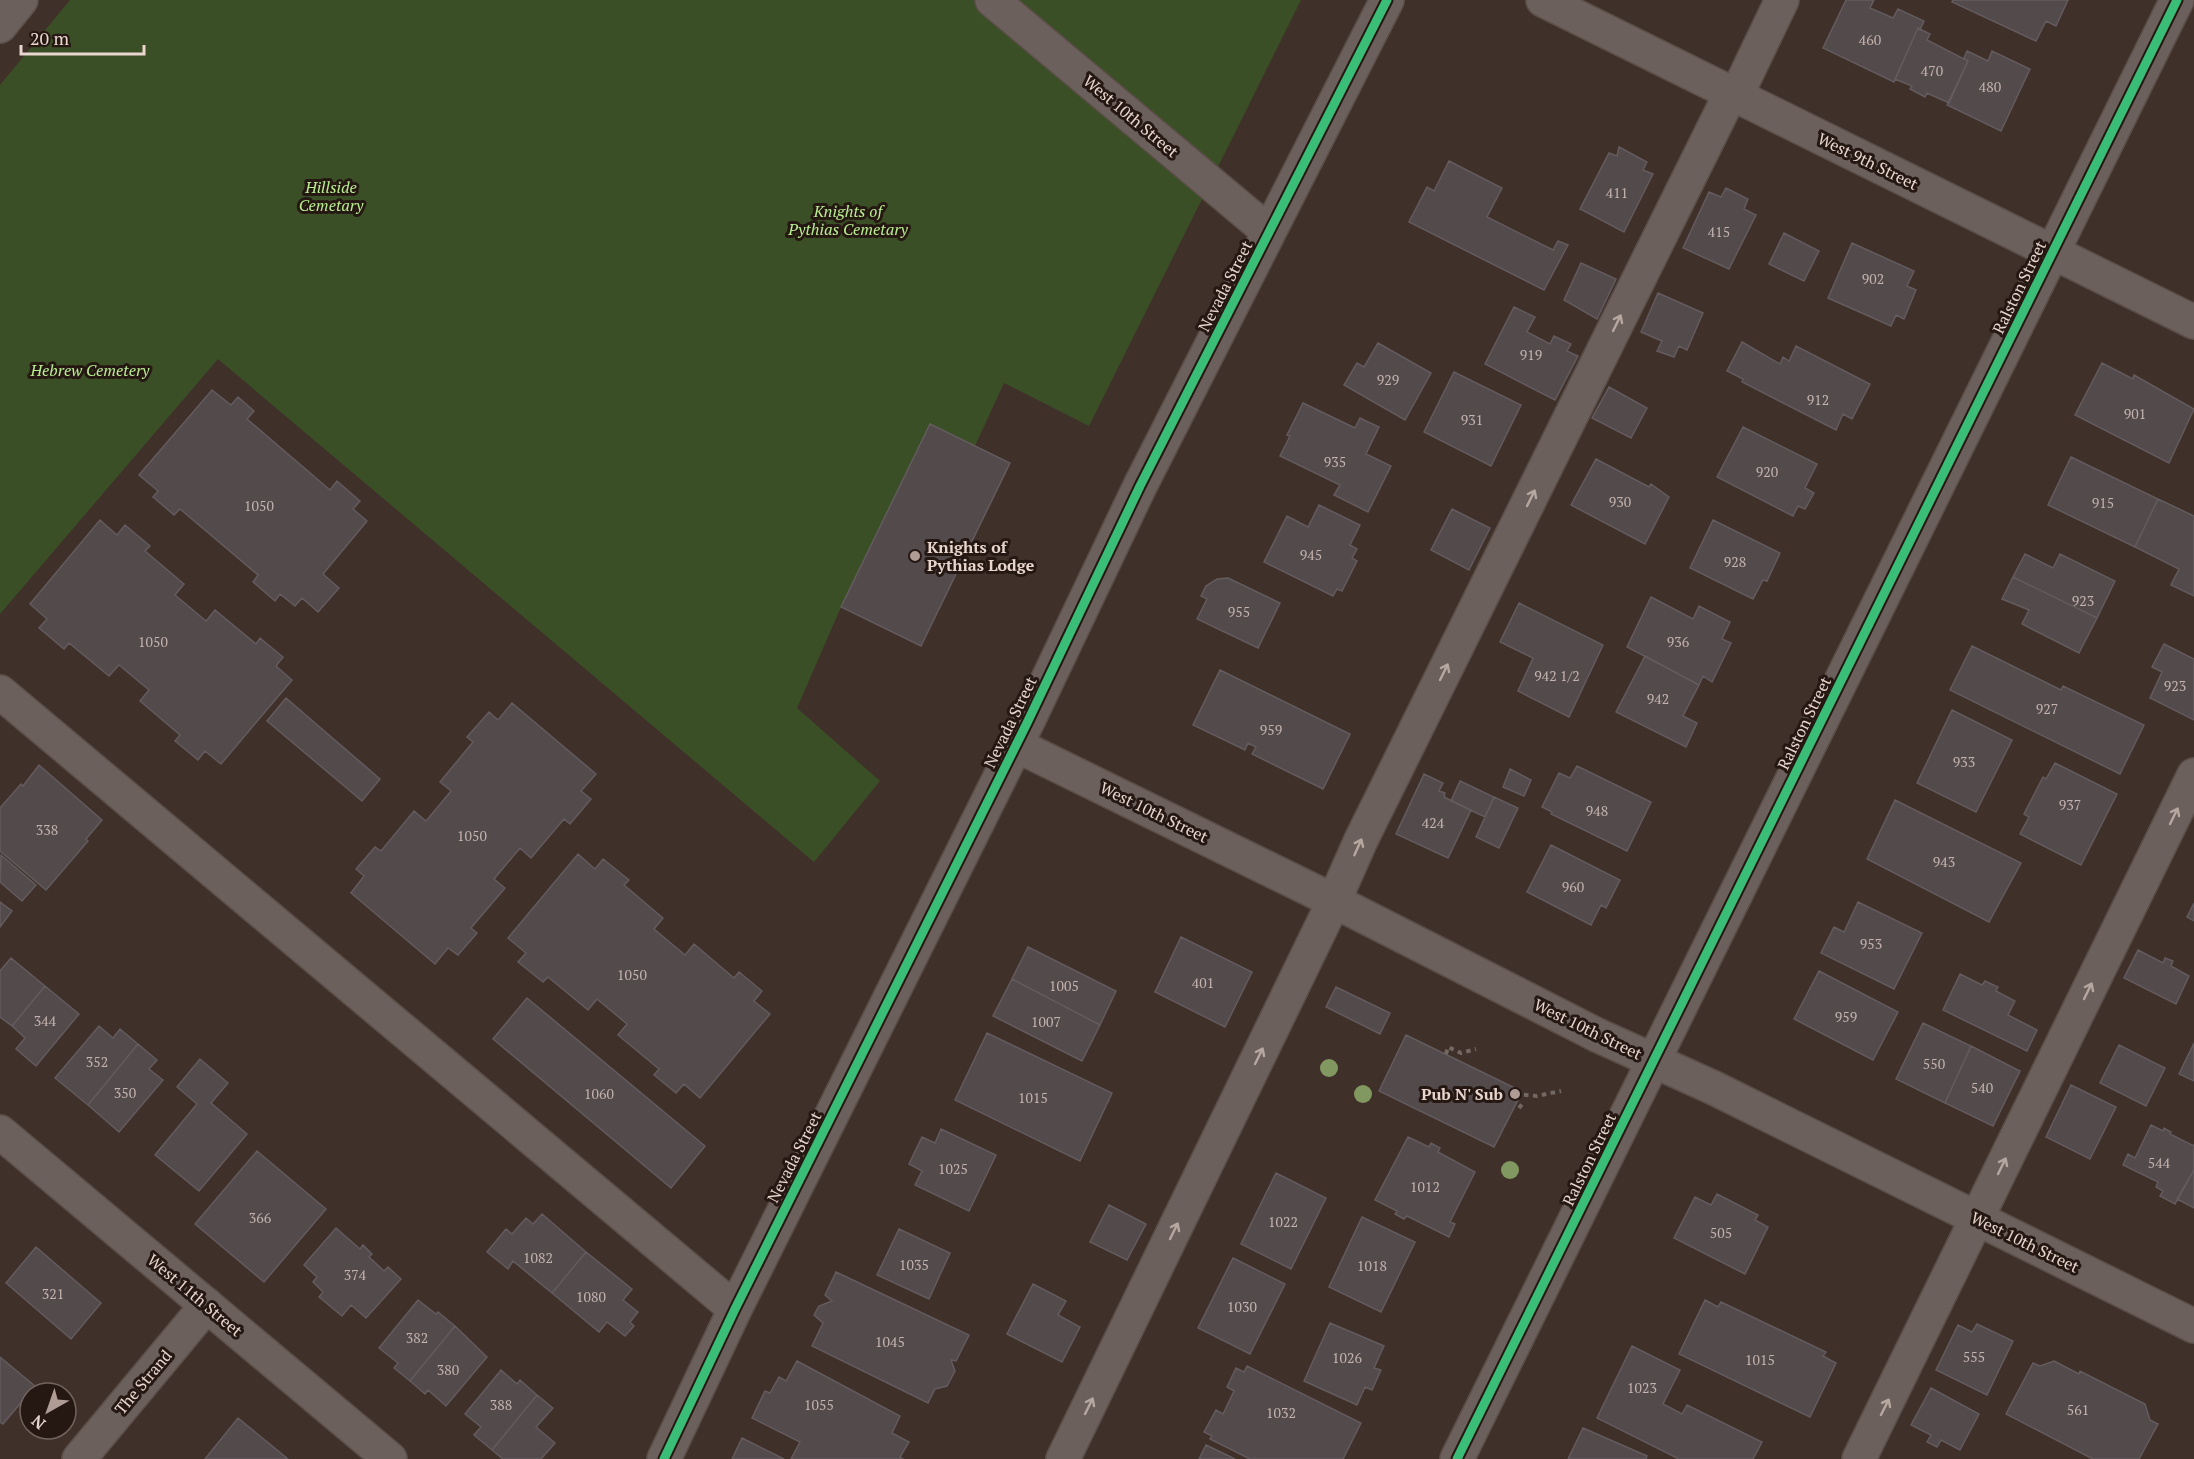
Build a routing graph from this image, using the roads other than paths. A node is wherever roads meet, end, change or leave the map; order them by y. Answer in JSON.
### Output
{"nodes":[{"id":1,"x":21,"y":0,"type":"edge"},
{"id":2,"x":992,"y":0,"type":"edge"},
{"id":3,"x":1387,"y":0,"type":"edge"},
{"id":4,"x":1543,"y":0,"type":"edge"},
{"id":5,"x":1782,"y":0,"type":"edge"},
{"id":6,"x":2177,"y":0,"type":"edge"},
{"id":7,"x":0,"y":26,"type":"edge"},
{"id":8,"x":1733,"y":94,"type":"junction"},
{"id":9,"x":1269,"y":232,"type":"junction"},
{"id":10,"x":2053,"y":252,"type":"junction"},
{"id":11,"x":2194,"y":322,"type":"edge"},
{"id":12,"x":0,"y":692,"type":"edge"},
{"id":13,"x":1016,"y":745,"type":"junction"},
{"id":14,"x":2194,"y":775,"type":"edge"},
{"id":15,"x":1335,"y":901,"type":"junction"},
{"id":16,"x":1654,"y":1060,"type":"junction"},
{"id":17,"x":0,"y":1132,"type":"edge"},
{"id":18,"x":1976,"y":1218,"type":"junction"},
{"id":19,"x":207,"y":1305,"type":"junction"},
{"id":20,"x":735,"y":1309,"type":"junction"},
{"id":21,"x":2194,"y":1326,"type":"edge"},
{"id":22,"x":79,"y":1459,"type":"edge"},
{"id":23,"x":390,"y":1459,"type":"edge"},
{"id":24,"x":664,"y":1459,"type":"edge"},
{"id":25,"x":1063,"y":1459,"type":"edge"},
{"id":26,"x":1457,"y":1459,"type":"edge"},
{"id":27,"x":1859,"y":1459,"type":"edge"}],
"edges":[{"from":1,"to":7,"type":"street"},
{"from":2,"to":9,"type":"street","name":"West 10th Street"},
{"from":3,"to":9,"type":"street","name":"Nevada Street"},
{"from":4,"to":8,"type":"street","name":"West 9th Street"},
{"from":5,"to":8,"type":"street"},
{"from":6,"to":10,"type":"street","name":"Ralston Street"},
{"from":8,"to":10,"type":"street","name":"West 9th Street"},
{"from":15,"to":8,"type":"street","one_way":true},
{"from":9,"to":13,"type":"street","name":"Nevada Street"},
{"from":10,"to":11,"type":"street","name":"West 9th Street"},
{"from":10,"to":16,"type":"street","name":"Ralston Street"},
{"from":12,"to":20,"type":"street"},
{"from":13,"to":15,"type":"street","name":"West 10th Street"},
{"from":13,"to":20,"type":"street","name":"Nevada Street"},
{"from":18,"to":14,"type":"street","one_way":true},
{"from":15,"to":16,"type":"street","name":"West 10th Street"},
{"from":25,"to":15,"type":"street","one_way":true},
{"from":16,"to":18,"type":"street","name":"West 10th Street"},
{"from":16,"to":26,"type":"street","name":"Ralston Street"},
{"from":17,"to":19,"type":"street","name":"West 11th Street"},
{"from":18,"to":21,"type":"street","name":"West 10th Street"},
{"from":27,"to":18,"type":"street","one_way":true},
{"from":19,"to":22,"type":"street","name":"The Strand"},
{"from":19,"to":23,"type":"street","name":"West 11th Street"},
{"from":20,"to":24,"type":"street","name":"Nevada Street"}]}
